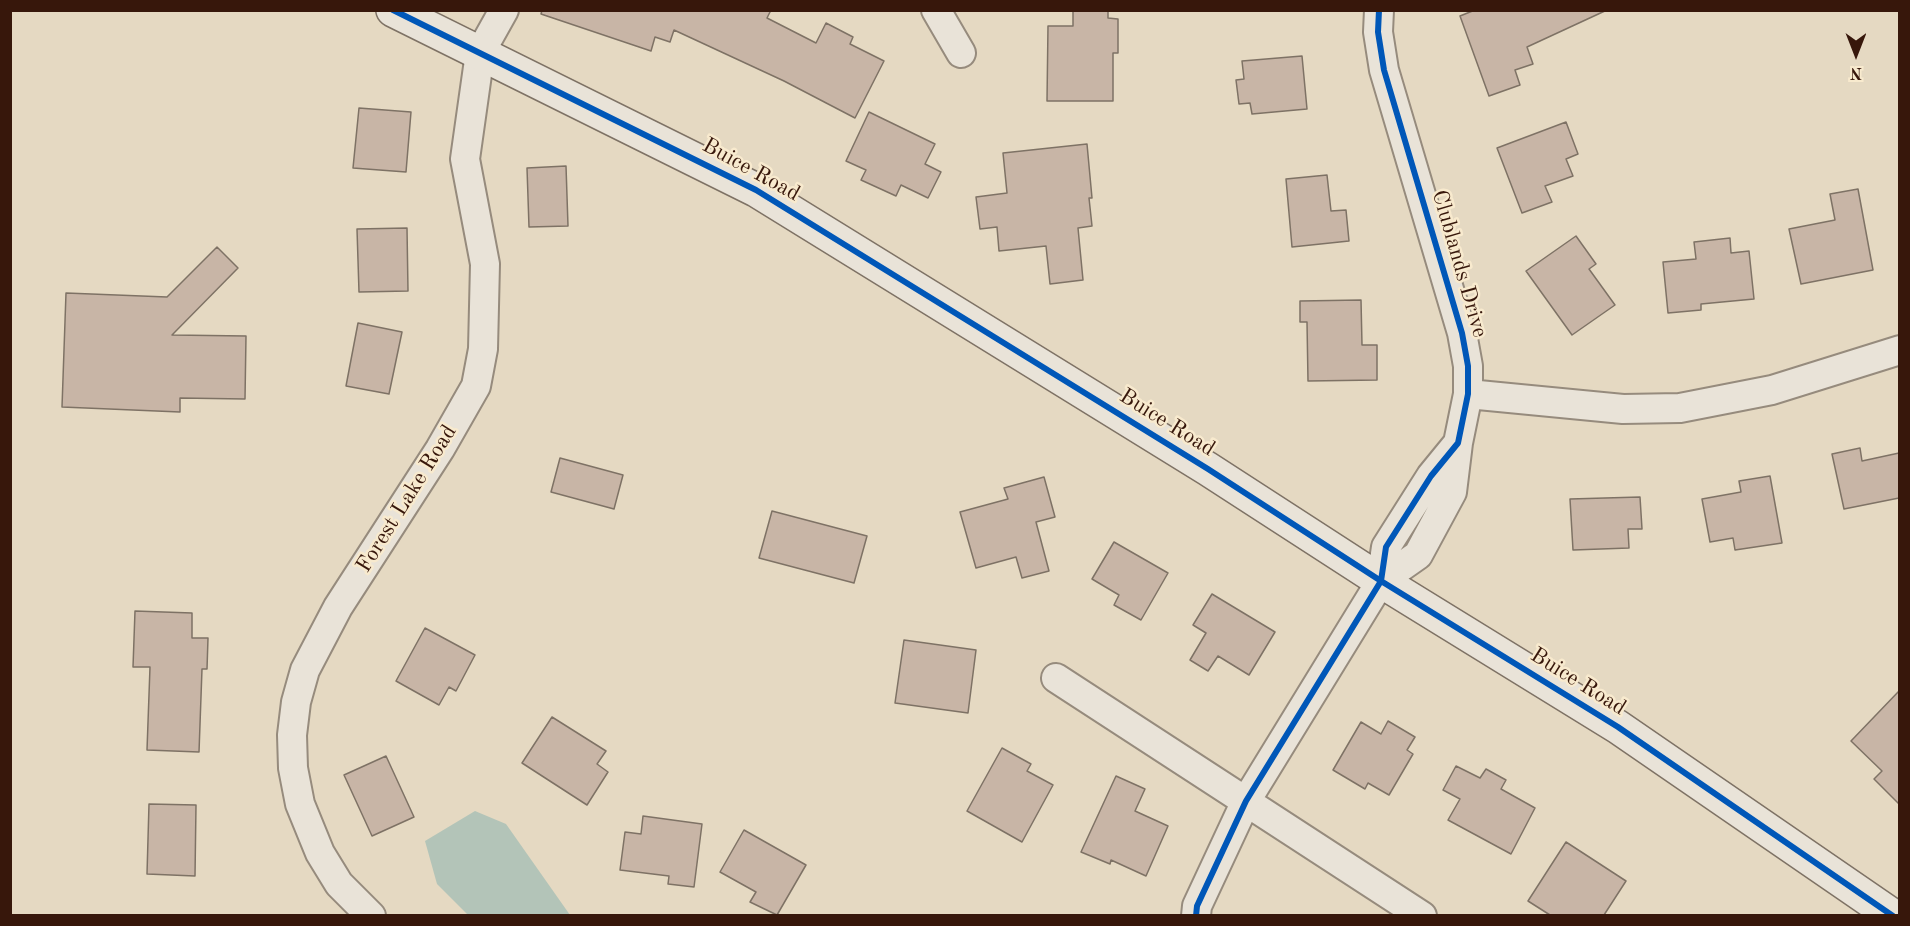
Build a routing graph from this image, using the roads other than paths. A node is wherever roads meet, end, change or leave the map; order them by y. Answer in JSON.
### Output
{"nodes":[{"id":1,"x":393,"y":10,"type":"edge"},
{"id":2,"x":504,"y":10,"type":"edge"},
{"id":3,"x":936,"y":10,"type":"edge"},
{"id":4,"x":1379,"y":10,"type":"edge"},
{"id":5,"x":480,"y":53,"type":"junction"},
{"id":6,"x":961,"y":53,"type":"dead end"},
{"id":7,"x":1899,"y":350,"type":"edge"},
{"id":8,"x":1468,"y":394,"type":"junction"},
{"id":9,"x":1381,"y":581,"type":"junction"},
{"id":10,"x":1056,"y":678,"type":"dead end"},
{"id":11,"x":1246,"y":801,"type":"junction"},
{"id":12,"x":371,"y":915,"type":"edge"},
{"id":13,"x":1196,"y":915,"type":"edge"},
{"id":14,"x":1422,"y":915,"type":"edge"},
{"id":15,"x":1893,"y":915,"type":"edge"}],
"edges":[{"from":1,"to":5,"type":"street","name":"Buice Road"},
{"from":2,"to":5,"type":"street"},
{"from":3,"to":6,"type":"street"},
{"from":4,"to":8,"type":"street","name":"Clublands Drive"},
{"from":5,"to":9,"type":"street","name":"Buice Road"},
{"from":5,"to":12,"type":"street","name":"Forest Lake Road"},
{"from":7,"to":8,"type":"street"},
{"from":8,"to":9,"type":"street","name":"Clublands Drive"},
{"from":9,"to":11,"type":"street"},
{"from":9,"to":15,"type":"street","name":"Buice Road"},
{"from":10,"to":11,"type":"street"},
{"from":11,"to":13,"type":"street"},
{"from":11,"to":14,"type":"street"}]}
